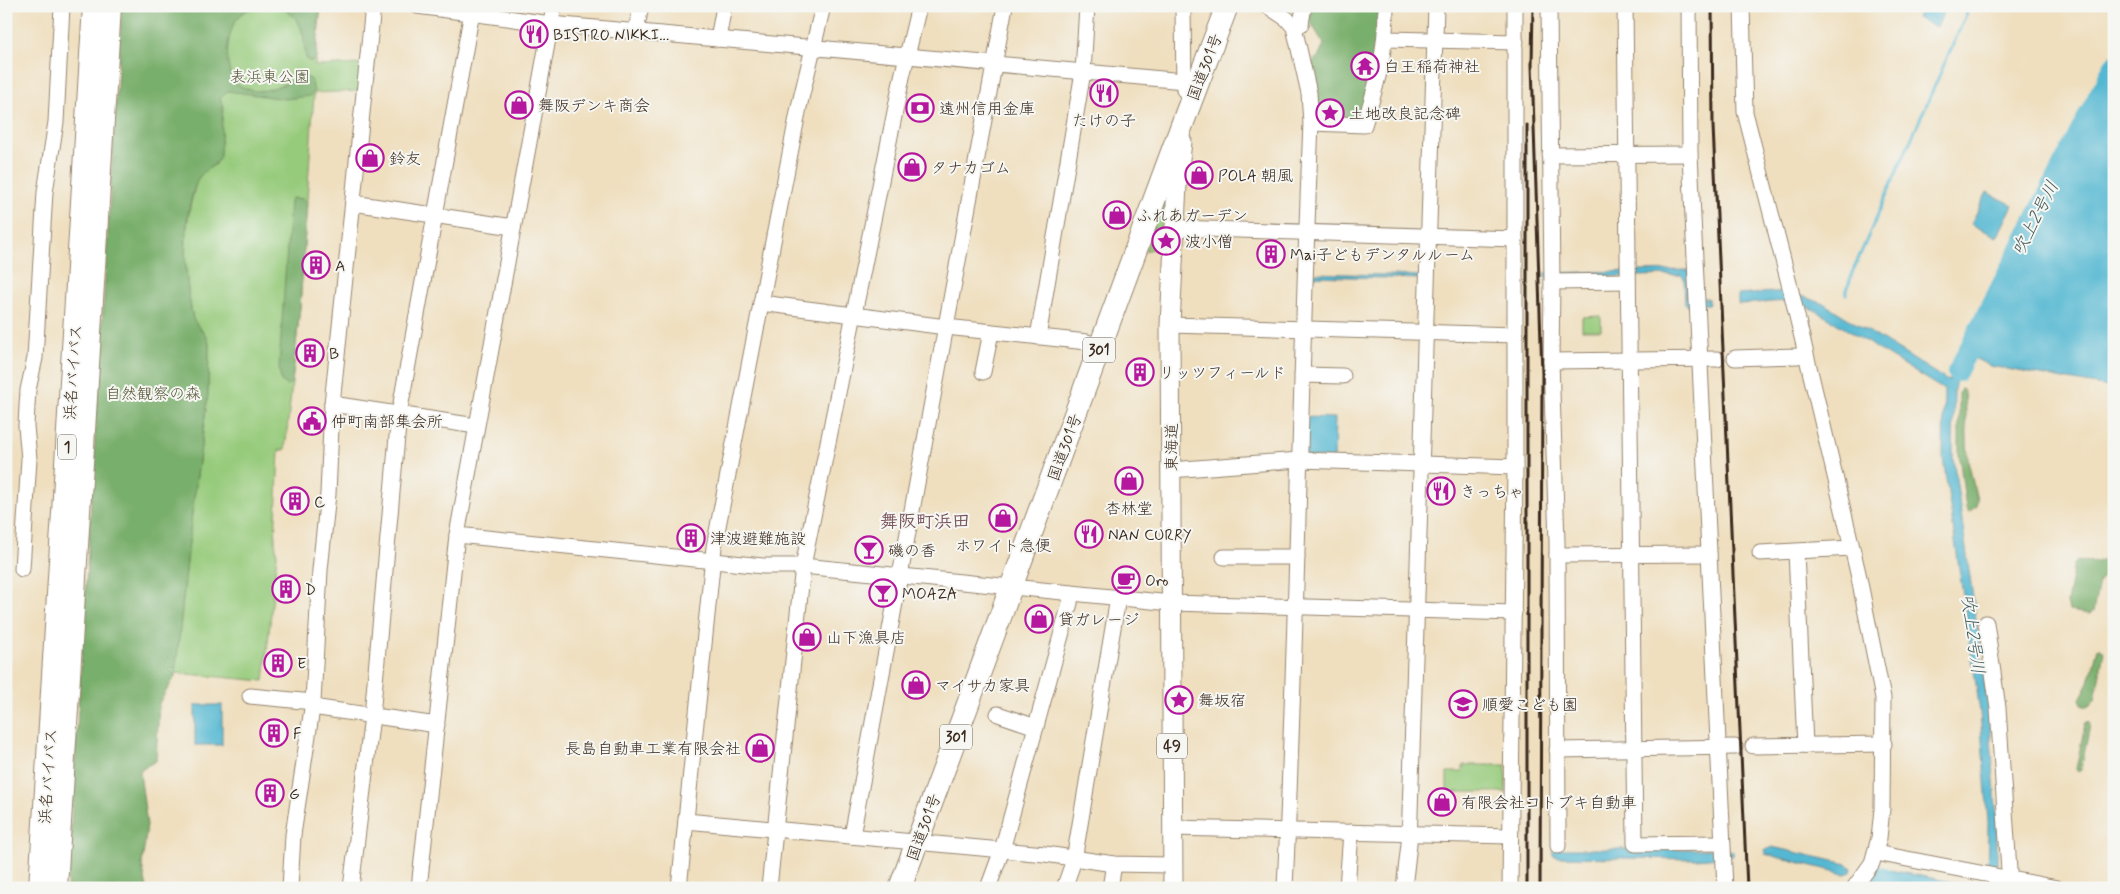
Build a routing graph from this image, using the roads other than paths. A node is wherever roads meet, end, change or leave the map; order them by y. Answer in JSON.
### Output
{"nodes":[{"id":1,"x":62,"y":6,"type":"edge"},
{"id":2,"x":94,"y":6,"type":"edge"},
{"id":3,"x":110,"y":6,"type":"edge"},
{"id":4,"x":373,"y":6,"type":"edge"},
{"id":5,"x":417,"y":6,"type":"edge"},
{"id":6,"x":554,"y":6,"type":"edge"},
{"id":7,"x":641,"y":6,"type":"edge"},
{"id":8,"x":724,"y":6,"type":"edge"},
{"id":9,"x":823,"y":6,"type":"edge"},
{"id":10,"x":919,"y":6,"type":"edge"},
{"id":11,"x":1005,"y":6,"type":"edge"},
{"id":12,"x":1087,"y":6,"type":"edge"},
{"id":13,"x":1183,"y":6,"type":"edge"},
{"id":14,"x":1227,"y":6,"type":"edge"},
{"id":15,"x":1268,"y":6,"type":"edge"},
{"id":16,"x":1304,"y":6,"type":"edge"},
{"id":17,"x":1386,"y":6,"type":"edge"},
{"id":18,"x":1436,"y":6,"type":"edge"},
{"id":19,"x":1515,"y":6,"type":"edge"},
{"id":20,"x":1549,"y":6,"type":"edge"},
{"id":21,"x":1625,"y":6,"type":"edge"},
{"id":22,"x":1689,"y":6,"type":"edge"},
{"id":23,"x":1742,"y":6,"type":"edge"},
{"id":24,"x":472,"y":10,"type":"edge"},
{"id":25,"x":551,"y":24,"type":"junction"},
{"id":26,"x":1294,"y":27,"type":"junction"},
{"id":27,"x":636,"y":31,"type":"junction"},
{"id":28,"x":1386,"y":38,"type":"junction"},
{"id":29,"x":718,"y":39,"type":"junction"},
{"id":30,"x":1435,"y":39,"type":"junction"},
{"id":31,"x":1516,"y":42,"type":"junction"},
{"id":32,"x":813,"y":48,"type":"junction"},
{"id":33,"x":906,"y":56,"type":"junction"},
{"id":34,"x":995,"y":64,"type":"junction"},
{"id":35,"x":1083,"y":72,"type":"junction"},
{"id":36,"x":1190,"y":84,"type":"junction"},
{"id":37,"x":1186,"y":114,"type":"junction"},
{"id":38,"x":1311,"y":123,"type":"junction"},
{"id":39,"x":1627,"y":154,"type":"junction"},
{"id":40,"x":1690,"y":154,"type":"junction"},
{"id":41,"x":1550,"y":155,"type":"junction"},
{"id":42,"x":353,"y":203,"type":"junction"},
{"id":43,"x":435,"y":215,"type":"junction"},
{"id":44,"x":513,"y":227,"type":"junction"},
{"id":45,"x":1175,"y":228,"type":"junction"},
{"id":46,"x":1308,"y":233,"type":"junction"},
{"id":47,"x":1428,"y":237,"type":"junction"},
{"id":48,"x":1516,"y":239,"type":"junction"},
{"id":49,"x":1628,"y":276,"type":"junction"},
{"id":50,"x":1552,"y":277,"type":"junction"},
{"id":51,"x":761,"y":304,"type":"junction"},
{"id":52,"x":853,"y":316,"type":"junction"},
{"id":53,"x":1170,"y":324,"type":"junction"},
{"id":54,"x":946,"y":327,"type":"junction"},
{"id":55,"x":1304,"y":329,"type":"junction"},
{"id":56,"x":991,"y":332,"type":"junction"},
{"id":57,"x":1425,"y":332,"type":"junction"},
{"id":58,"x":1516,"y":335,"type":"junction"},
{"id":59,"x":1038,"y":337,"type":"junction"},
{"id":60,"x":1101,"y":347,"type":"junction"},
{"id":61,"x":1806,"y":354,"type":"junction"},
{"id":62,"x":1735,"y":358,"type":"dead end"},
{"id":63,"x":1718,"y":359,"type":"dead end"},
{"id":64,"x":1630,"y":360,"type":"junction"},
{"id":65,"x":1699,"y":360,"type":"junction"},
{"id":66,"x":1551,"y":361,"type":"junction"},
{"id":67,"x":983,"y":372,"type":"dead end"},
{"id":68,"x":1302,"y":374,"type":"junction"},
{"id":69,"x":1343,"y":376,"type":"dead end"},
{"id":70,"x":332,"y":404,"type":"junction"},
{"id":71,"x":399,"y":414,"type":"junction"},
{"id":72,"x":476,"y":426,"type":"junction"},
{"id":73,"x":1299,"y":460,"type":"junction"},
{"id":74,"x":1421,"y":464,"type":"junction"},
{"id":75,"x":1515,"y":467,"type":"junction"},
{"id":76,"x":1171,"y":470,"type":"junction"},
{"id":77,"x":457,"y":535,"type":"junction"},
{"id":78,"x":1852,"y":548,"type":"junction"},
{"id":79,"x":1796,"y":552,"type":"junction"},
{"id":80,"x":1760,"y":553,"type":"dead end"},
{"id":81,"x":1709,"y":554,"type":"junction"},
{"id":82,"x":1557,"y":555,"type":"junction"},
{"id":83,"x":1632,"y":555,"type":"junction"},
{"id":84,"x":1224,"y":557,"type":"dead end"},
{"id":85,"x":1297,"y":557,"type":"junction"},
{"id":86,"x":713,"y":561,"type":"junction"},
{"id":87,"x":803,"y":566,"type":"junction"},
{"id":88,"x":22,"y":569,"type":"dead end"},
{"id":89,"x":900,"y":576,"type":"junction"},
{"id":90,"x":1011,"y":586,"type":"junction"},
{"id":91,"x":1071,"y":593,"type":"junction"},
{"id":92,"x":1118,"y":598,"type":"junction"},
{"id":93,"x":1171,"y":603,"type":"junction"},
{"id":94,"x":1296,"y":607,"type":"junction"},
{"id":95,"x":1416,"y":610,"type":"junction"},
{"id":96,"x":1514,"y":613,"type":"junction"},
{"id":97,"x":1986,"y":623,"type":"dead end"},
{"id":98,"x":250,"y":696,"type":"dead end"},
{"id":99,"x":313,"y":704,"type":"junction"},
{"id":100,"x":998,"y":714,"type":"dead end"},
{"id":101,"x":372,"y":716,"type":"junction"},
{"id":102,"x":437,"y":725,"type":"junction"},
{"id":103,"x":1036,"y":727,"type":"junction"},
{"id":104,"x":1884,"y":744,"type":"junction"},
{"id":105,"x":1805,"y":745,"type":"junction"},
{"id":106,"x":1736,"y":746,"type":"dead end"},
{"id":107,"x":1753,"y":746,"type":"dead end"},
{"id":108,"x":1718,"y":747,"type":"junction"},
{"id":109,"x":1634,"y":749,"type":"junction"},
{"id":110,"x":1557,"y":750,"type":"junction"},
{"id":111,"x":686,"y":821,"type":"junction"},
{"id":112,"x":1172,"y":828,"type":"junction"},
{"id":113,"x":776,"y":829,"type":"junction"},
{"id":114,"x":1288,"y":830,"type":"junction"},
{"id":115,"x":1351,"y":832,"type":"junction"},
{"id":116,"x":1409,"y":834,"type":"junction"},
{"id":117,"x":852,"y":836,"type":"junction"},
{"id":118,"x":1510,"y":836,"type":"junction"},
{"id":119,"x":917,"y":842,"type":"junction"},
{"id":120,"x":1558,"y":846,"type":"dead end"},
{"id":121,"x":1002,"y":850,"type":"junction"},
{"id":122,"x":1722,"y":850,"type":"junction"},
{"id":123,"x":1876,"y":853,"type":"junction"},
{"id":124,"x":1074,"y":860,"type":"junction"},
{"id":125,"x":1114,"y":864,"type":"junction"},
{"id":126,"x":1172,"y":865,"type":"junction"},
{"id":127,"x":2004,"y":877,"type":"junction"},
{"id":128,"x":40,"y":888,"type":"edge"},
{"id":129,"x":56,"y":888,"type":"edge"},
{"id":130,"x":290,"y":888,"type":"edge"},
{"id":131,"x":351,"y":888,"type":"edge"},
{"id":132,"x":419,"y":888,"type":"edge"},
{"id":133,"x":679,"y":888,"type":"edge"},
{"id":134,"x":770,"y":888,"type":"edge"},
{"id":135,"x":900,"y":888,"type":"edge"},
{"id":136,"x":988,"y":888,"type":"edge"},
{"id":137,"x":1064,"y":888,"type":"edge"},
{"id":138,"x":1110,"y":888,"type":"edge"},
{"id":139,"x":1173,"y":888,"type":"edge"},
{"id":140,"x":1285,"y":888,"type":"edge"},
{"id":141,"x":1347,"y":888,"type":"edge"},
{"id":142,"x":1404,"y":888,"type":"edge"},
{"id":143,"x":1510,"y":888,"type":"edge"},
{"id":144,"x":1725,"y":888,"type":"edge"},
{"id":145,"x":1854,"y":888,"type":"edge"},
{"id":146,"x":2057,"y":888,"type":"edge"}],
"edges":[{"from":1,"to":88,"type":"street"},
{"from":2,"to":128,"type":"highway","name":"浜名バイパス","number":"1"},
{"from":3,"to":129,"type":"highway","name":"浜名バイパス","number":"1"},
{"from":4,"to":42,"type":"street"},
{"from":5,"to":24,"type":"street"},
{"from":6,"to":25,"type":"street"},
{"from":7,"to":27,"type":"street"},
{"from":8,"to":29,"type":"street"},
{"from":9,"to":32,"type":"street"},
{"from":10,"to":33,"type":"street"},
{"from":11,"to":34,"type":"street"},
{"from":12,"to":35,"type":"street"},
{"from":13,"to":36,"type":"street"},
{"from":14,"to":36,"type":"highway","name":"国道301号","number":"301"},
{"from":15,"to":26,"type":"street"},
{"from":16,"to":26,"type":"street"},
{"from":17,"to":28,"type":"street"},
{"from":18,"to":30,"type":"street"},
{"from":19,"to":31,"type":"street"},
{"from":20,"to":41,"type":"street"},
{"from":21,"to":39,"type":"street"},
{"from":22,"to":40,"type":"street"},
{"from":23,"to":61,"type":"street"},
{"from":24,"to":25,"type":"street"},
{"from":24,"to":43,"type":"street"},
{"from":25,"to":27,"type":"street"},
{"from":25,"to":44,"type":"street"},
{"from":26,"to":38,"type":"street"},
{"from":27,"to":29,"type":"street"},
{"from":28,"to":30,"type":"street"},
{"from":28,"to":38,"type":"street"},
{"from":29,"to":32,"type":"street"},
{"from":30,"to":31,"type":"street"},
{"from":30,"to":47,"type":"street"},
{"from":31,"to":48,"type":"street"},
{"from":32,"to":33,"type":"street"},
{"from":32,"to":51,"type":"street"},
{"from":33,"to":34,"type":"street"},
{"from":33,"to":52,"type":"street"},
{"from":34,"to":35,"type":"street"},
{"from":34,"to":54,"type":"street"},
{"from":35,"to":36,"type":"street"},
{"from":35,"to":59,"type":"street"},
{"from":36,"to":37,"type":"highway","name":"国道301号","number":"301"},
{"from":37,"to":45,"type":"main road","name":"東海道","number":"49"},
{"from":37,"to":60,"type":"highway","name":"国道301号","number":"301"},
{"from":38,"to":46,"type":"street"},
{"from":39,"to":40,"type":"street"},
{"from":39,"to":41,"type":"street"},
{"from":39,"to":49,"type":"street"},
{"from":40,"to":65,"type":"street"},
{"from":41,"to":50,"type":"street"},
{"from":42,"to":43,"type":"street"},
{"from":42,"to":70,"type":"street"},
{"from":43,"to":44,"type":"street"},
{"from":43,"to":71,"type":"street"},
{"from":44,"to":72,"type":"street"},
{"from":45,"to":46,"type":"street"},
{"from":45,"to":53,"type":"main road","name":"東海道","number":"49"},
{"from":46,"to":47,"type":"street"},
{"from":46,"to":55,"type":"street"},
{"from":47,"to":48,"type":"street"},
{"from":47,"to":57,"type":"street"},
{"from":48,"to":58,"type":"street"},
{"from":49,"to":50,"type":"street"},
{"from":49,"to":64,"type":"street"},
{"from":50,"to":66,"type":"street"},
{"from":51,"to":52,"type":"street"},
{"from":51,"to":86,"type":"street"},
{"from":52,"to":54,"type":"street"},
{"from":52,"to":87,"type":"street"},
{"from":53,"to":55,"type":"street"},
{"from":53,"to":76,"type":"main road","name":"東海道","number":"49"},
{"from":54,"to":56,"type":"street"},
{"from":54,"to":89,"type":"street"},
{"from":55,"to":57,"type":"street"},
{"from":55,"to":68,"type":"street"},
{"from":56,"to":59,"type":"street"},
{"from":56,"to":67,"type":"street"},
{"from":57,"to":58,"type":"street"},
{"from":57,"to":74,"type":"street"},
{"from":58,"to":75,"type":"street"},
{"from":59,"to":60,"type":"street"},
{"from":60,"to":90,"type":"highway","name":"国道301号","number":"301"},
{"from":61,"to":62,"type":"street"},
{"from":61,"to":78,"type":"street"},
{"from":63,"to":65,"type":"street"},
{"from":64,"to":65,"type":"street"},
{"from":64,"to":66,"type":"street"},
{"from":64,"to":83,"type":"street"},
{"from":65,"to":81,"type":"street"},
{"from":66,"to":82,"type":"street"},
{"from":68,"to":69,"type":"street"},
{"from":68,"to":73,"type":"street"},
{"from":70,"to":71,"type":"street"},
{"from":70,"to":99,"type":"street"},
{"from":71,"to":72,"type":"street"},
{"from":71,"to":101,"type":"street"},
{"from":72,"to":77,"type":"street"},
{"from":73,"to":74,"type":"street"},
{"from":73,"to":76,"type":"street"},
{"from":73,"to":85,"type":"street"},
{"from":74,"to":75,"type":"street"},
{"from":74,"to":95,"type":"street"},
{"from":75,"to":96,"type":"street"},
{"from":76,"to":93,"type":"main road","name":"東海道","number":"49"},
{"from":77,"to":86,"type":"street"},
{"from":77,"to":102,"type":"street"},
{"from":78,"to":79,"type":"street"},
{"from":78,"to":104,"type":"street"},
{"from":79,"to":80,"type":"street"},
{"from":79,"to":105,"type":"street"},
{"from":81,"to":83,"type":"street"},
{"from":81,"to":108,"type":"street"},
{"from":82,"to":83,"type":"street"},
{"from":82,"to":110,"type":"street"},
{"from":83,"to":109,"type":"street"},
{"from":84,"to":85,"type":"street"},
{"from":85,"to":94,"type":"street"},
{"from":86,"to":87,"type":"street"},
{"from":86,"to":111,"type":"street"},
{"from":87,"to":89,"type":"street"},
{"from":87,"to":113,"type":"street"},
{"from":89,"to":90,"type":"street"},
{"from":89,"to":117,"type":"street"},
{"from":90,"to":91,"type":"street"},
{"from":90,"to":119,"type":"highway","name":"国道301号","number":"301"},
{"from":91,"to":92,"type":"street"},
{"from":91,"to":103,"type":"street"},
{"from":92,"to":93,"type":"street"},
{"from":92,"to":124,"type":"street"},
{"from":93,"to":94,"type":"street"},
{"from":93,"to":112,"type":"main road","name":"東海道","number":"49"},
{"from":94,"to":95,"type":"street"},
{"from":94,"to":114,"type":"street"},
{"from":95,"to":96,"type":"street"},
{"from":95,"to":116,"type":"street"},
{"from":96,"to":118,"type":"street"},
{"from":97,"to":127,"type":"street"},
{"from":98,"to":99,"type":"street"},
{"from":99,"to":101,"type":"street"},
{"from":99,"to":130,"type":"street"},
{"from":100,"to":103,"type":"street"},
{"from":101,"to":102,"type":"street"},
{"from":101,"to":131,"type":"street"},
{"from":102,"to":132,"type":"street"},
{"from":103,"to":121,"type":"street"},
{"from":104,"to":105,"type":"street"},
{"from":104,"to":123,"type":"street"},
{"from":105,"to":107,"type":"street"},
{"from":106,"to":108,"type":"street"},
{"from":108,"to":109,"type":"street"},
{"from":108,"to":122,"type":"street"},
{"from":109,"to":110,"type":"street"},
{"from":109,"to":122,"type":"street"},
{"from":110,"to":120,"type":"street"},
{"from":111,"to":113,"type":"street"},
{"from":111,"to":133,"type":"street"},
{"from":112,"to":114,"type":"street"},
{"from":112,"to":126,"type":"main road","name":"東海道","number":"49"},
{"from":113,"to":117,"type":"street"},
{"from":113,"to":134,"type":"street"},
{"from":114,"to":115,"type":"street"},
{"from":114,"to":140,"type":"street"},
{"from":115,"to":116,"type":"street"},
{"from":115,"to":141,"type":"street"},
{"from":116,"to":118,"type":"street"},
{"from":116,"to":142,"type":"street"},
{"from":117,"to":119,"type":"street"},
{"from":118,"to":143,"type":"street"},
{"from":119,"to":121,"type":"street"},
{"from":119,"to":135,"type":"highway","name":"国道301号","number":"301"},
{"from":121,"to":124,"type":"street"},
{"from":121,"to":136,"type":"street"},
{"from":122,"to":144,"type":"street"},
{"from":123,"to":127,"type":"street"},
{"from":123,"to":145,"type":"street"},
{"from":124,"to":125,"type":"street"},
{"from":124,"to":137,"type":"street"},
{"from":125,"to":126,"type":"street"},
{"from":125,"to":138,"type":"street"},
{"from":126,"to":139,"type":"main road","name":"東海道","number":"49"},
{"from":127,"to":146,"type":"street"}]}
